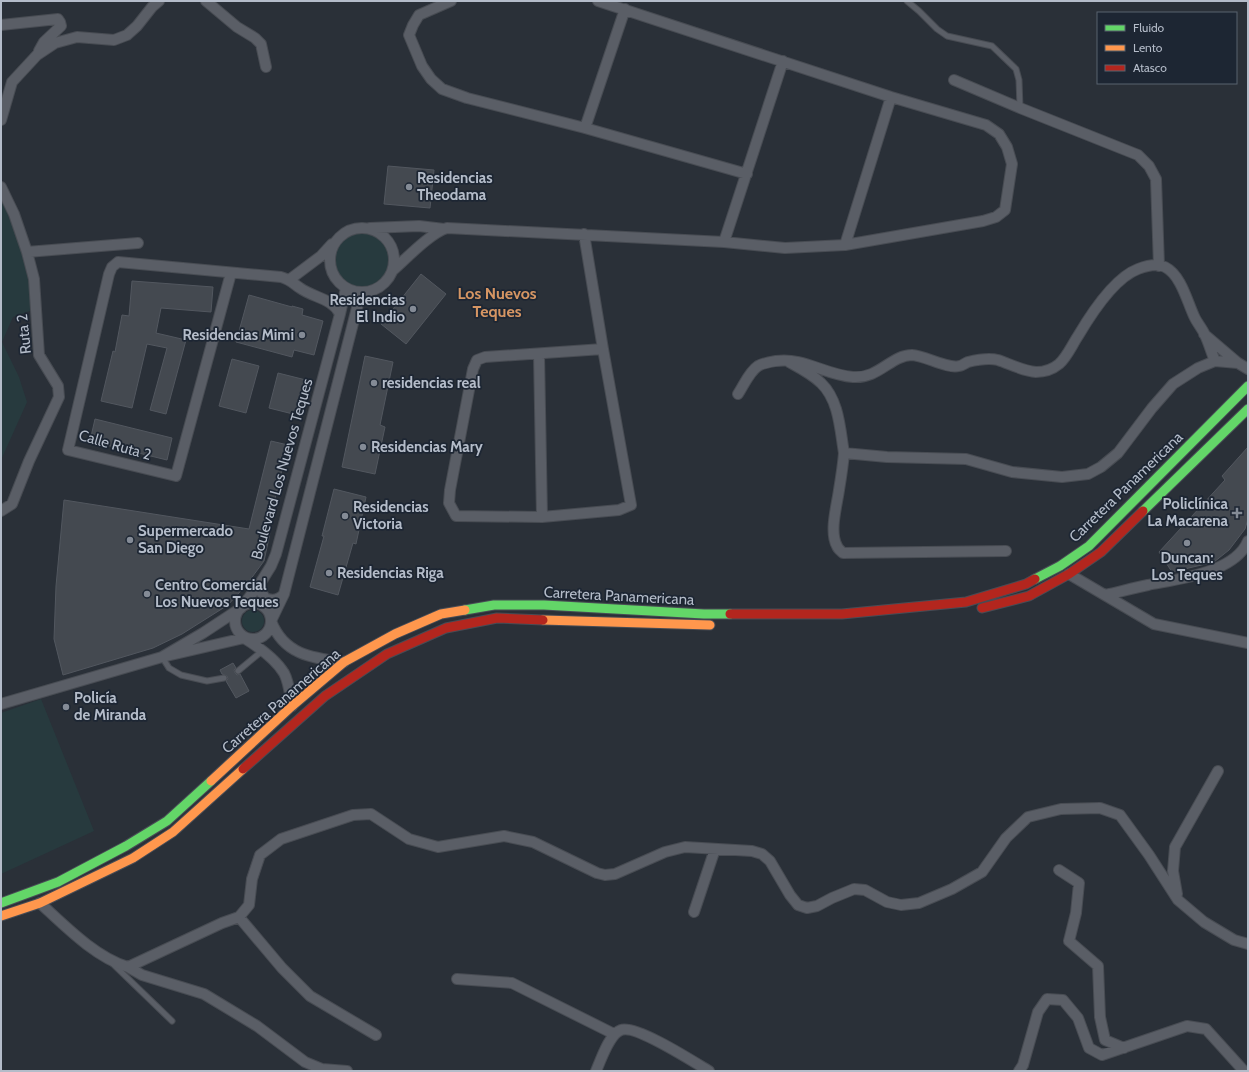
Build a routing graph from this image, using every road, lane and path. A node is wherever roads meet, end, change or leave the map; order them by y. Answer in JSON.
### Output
{"nodes":[{"id":1,"x":159,"y":1,"type":"edge"},
{"id":2,"x":206,"y":1,"type":"edge"},
{"id":3,"x":451,"y":1,"type":"edge"},
{"id":4,"x":598,"y":1,"type":"edge"},
{"id":5,"x":907,"y":1,"type":"edge"},
{"id":6,"x":625,"y":9,"type":"junction"},
{"id":7,"x":1,"y":25,"type":"edge"},
{"id":8,"x":37,"y":55,"type":"junction"},
{"id":9,"x":783,"y":61,"type":"junction"},
{"id":10,"x":266,"y":67,"type":"dead end"},
{"id":11,"x":954,"y":80,"type":"dead end"},
{"id":12,"x":891,"y":97,"type":"junction"},
{"id":13,"x":1020,"y":108,"type":"junction"},
{"id":14,"x":1,"y":120,"type":"edge"},
{"id":15,"x":585,"y":128,"type":"junction"},
{"id":16,"x":747,"y":174,"type":"junction"},
{"id":17,"x":1,"y":187,"type":"edge"},
{"id":18,"x":366,"y":228,"type":"junction"},
{"id":19,"x":444,"y":229,"type":"junction"},
{"id":20,"x":584,"y":234,"type":"junction"},
{"id":21,"x":340,"y":236,"type":"junction"},
{"id":22,"x":724,"y":242,"type":"junction"},
{"id":23,"x":138,"y":243,"type":"dead end"},
{"id":24,"x":845,"y":245,"type":"junction"},
{"id":25,"x":27,"y":252,"type":"junction"},
{"id":26,"x":1159,"y":266,"type":"junction"},
{"id":27,"x":392,"y":271,"type":"junction"},
{"id":28,"x":231,"y":273,"type":"junction"},
{"id":29,"x":285,"y":278,"type":"junction"},
{"id":30,"x":346,"y":288,"type":"junction"},
{"id":31,"x":361,"y":292,"type":"junction"},
{"id":32,"x":340,"y":314,"type":"junction"},
{"id":33,"x":1204,"y":334,"type":"junction"},
{"id":34,"x":603,"y":349,"type":"junction"},
{"id":35,"x":539,"y":354,"type":"junction"},
{"id":36,"x":786,"y":360,"type":"junction"},
{"id":37,"x":1215,"y":361,"type":"junction"},
{"id":38,"x":1238,"y":363,"type":"junction"},
{"id":39,"x":1248,"y":369,"type":"edge"},
{"id":40,"x":1248,"y":386,"type":"edge"},
{"id":41,"x":738,"y":394,"type":"dead end"},
{"id":42,"x":1248,"y":409,"type":"edge"},
{"id":43,"x":844,"y":453,"type":"junction"},
{"id":44,"x":1,"y":511,"type":"edge"},
{"id":45,"x":542,"y":517,"type":"junction"},
{"id":46,"x":1248,"y":541,"type":"edge"},
{"id":47,"x":1006,"y":551,"type":"dead end"},
{"id":48,"x":1069,"y":574,"type":"junction"},
{"id":49,"x":261,"y":582,"type":"junction"},
{"id":50,"x":284,"y":594,"type":"junction"},
{"id":51,"x":1106,"y":595,"type":"junction"},
{"id":52,"x":240,"y":608,"type":"junction"},
{"id":53,"x":975,"y":609,"type":"dead end"},
{"id":54,"x":271,"y":621,"type":"junction"},
{"id":55,"x":718,"y":625,"type":"dead end"},
{"id":56,"x":244,"y":638,"type":"junction"},
{"id":57,"x":1248,"y":643,"type":"edge"},
{"id":58,"x":262,"y":651,"type":"junction"},
{"id":59,"x":162,"y":657,"type":"junction"},
{"id":60,"x":344,"y":662,"type":"junction"},
{"id":61,"x":238,"y":671,"type":"dead end"},
{"id":62,"x":224,"y":678,"type":"dead end"},
{"id":63,"x":1,"y":704,"type":"edge"},
{"id":64,"x":292,"y":706,"type":"junction"},
{"id":65,"x":1218,"y":771,"type":"dead end"},
{"id":66,"x":715,"y":849,"type":"junction"},
{"id":67,"x":1058,"y":870,"type":"dead end"},
{"id":68,"x":1178,"y":900,"type":"junction"},
{"id":69,"x":1,"y":903,"type":"edge"},
{"id":70,"x":40,"y":903,"type":"junction"},
{"id":71,"x":694,"y":912,"type":"dead end"},
{"id":72,"x":1,"y":916,"type":"edge"},
{"id":73,"x":239,"y":917,"type":"junction"},
{"id":74,"x":1248,"y":944,"type":"edge"},
{"id":75,"x":108,"y":959,"type":"junction"},
{"id":76,"x":128,"y":967,"type":"junction"},
{"id":77,"x":457,"y":979,"type":"dead end"},
{"id":78,"x":172,"y":1021,"type":"dead end"},
{"id":79,"x":614,"y":1034,"type":"junction"},
{"id":80,"x":376,"y":1035,"type":"dead end"},
{"id":81,"x":1124,"y":1048,"type":"junction"},
{"id":82,"x":347,"y":1071,"type":"edge"},
{"id":83,"x":596,"y":1071,"type":"edge"},
{"id":84,"x":709,"y":1071,"type":"edge"},
{"id":85,"x":1019,"y":1071,"type":"edge"},
{"id":86,"x":1244,"y":1071,"type":"edge"}],
"edges":[{"from":1,"to":8,"type":"street"},
{"from":2,"to":10,"type":"street"},
{"from":3,"to":15,"type":"street"},
{"from":4,"to":6,"type":"street"},
{"from":5,"to":13,"type":"lane"},
{"from":6,"to":9,"type":"street"},
{"from":6,"to":15,"type":"street"},
{"from":7,"to":8,"type":"street"},
{"from":8,"to":14,"type":"street"},
{"from":9,"to":12,"type":"street"},
{"from":9,"to":16,"type":"street"},
{"from":11,"to":13,"type":"street"},
{"from":12,"to":24,"type":"street"},
{"from":12,"to":24,"type":"street"},
{"from":13,"to":26,"type":"street"},
{"from":15,"to":16,"type":"street"},
{"from":16,"to":22,"type":"street"},
{"from":17,"to":25,"type":"street","name":"Ruta 2"},
{"from":18,"to":19,"type":"street"},
{"from":18,"to":21,"type":"street"},
{"from":18,"to":27,"type":"street"},
{"from":19,"to":20,"type":"street"},
{"from":19,"to":27,"type":"street"},
{"from":20,"to":22,"type":"street"},
{"from":20,"to":34,"type":"street"},
{"from":21,"to":29,"type":"street"},
{"from":21,"to":30,"type":"street"},
{"from":22,"to":24,"type":"street"},
{"from":23,"to":25,"type":"street"},
{"from":25,"to":44,"type":"street","name":"Ruta 2"},
{"from":26,"to":33,"type":"street"},
{"from":26,"to":36,"type":"street"},
{"from":27,"to":31,"type":"street"},
{"from":28,"to":28,"type":"street","name":"Calle Ruta 2"},
{"from":28,"to":29,"type":"street","name":"Calle Ruta 2"},
{"from":29,"to":32,"type":"street"},
{"from":30,"to":31,"type":"street"},
{"from":30,"to":32,"type":"street","name":"Boulevard Los Nuevos Teques"},
{"from":31,"to":50,"type":"street","name":"Boulevard Los Nuevos Teques"},
{"from":32,"to":49,"type":"street","name":"Boulevard Los Nuevos Teques"},
{"from":33,"to":37,"type":"street"},
{"from":33,"to":38,"type":"street"},
{"from":34,"to":35,"type":"street"},
{"from":34,"to":45,"type":"street"},
{"from":35,"to":45,"type":"street"},
{"from":35,"to":45,"type":"street"},
{"from":36,"to":41,"type":"street"},
{"from":36,"to":43,"type":"street"},
{"from":37,"to":38,"type":"street"},
{"from":37,"to":43,"type":"street"},
{"from":38,"to":39,"type":"street"},
{"from":40,"to":60,"type":"main road","name":"Carretera Panamericana"},
{"from":42,"to":48,"type":"main road","name":"Carretera Panamericana"},
{"from":43,"to":47,"type":"street"},
{"from":46,"to":51,"type":"street"},
{"from":48,"to":51,"type":"street"},
{"from":48,"to":53,"type":"main road","name":"Carretera Panamericana"},
{"from":49,"to":50,"type":"street"},
{"from":49,"to":52,"type":"street","name":"Boulevard Los Nuevos Teques"},
{"from":50,"to":54,"type":"street","name":"Boulevard Los Nuevos Teques"},
{"from":51,"to":57,"type":"street"},
{"from":52,"to":54,"type":"street"},
{"from":52,"to":56,"type":"street"},
{"from":52,"to":59,"type":"street","name":"Boulevard Los Nuevos Teques"},
{"from":54,"to":56,"type":"street"},
{"from":54,"to":60,"type":"street"},
{"from":55,"to":70,"type":"main road","name":"Carretera Panamericana"},
{"from":56,"to":58,"type":"street"},
{"from":56,"to":59,"type":"street","name":"Boulevard Los Nuevos Teques"},
{"from":58,"to":61,"type":"lane"},
{"from":58,"to":64,"type":"street"},
{"from":59,"to":62,"type":"lane"},
{"from":59,"to":63,"type":"street","name":"Boulevard Los Nuevos Teques"},
{"from":60,"to":64,"type":"main road","name":"Carretera Panamericana"},
{"from":64,"to":69,"type":"main road","name":"Carretera Panamericana"},
{"from":65,"to":68,"type":"street"},
{"from":66,"to":68,"type":"street"},
{"from":66,"to":71,"type":"street"},
{"from":66,"to":73,"type":"street"},
{"from":67,"to":81,"type":"street"},
{"from":68,"to":74,"type":"street"},
{"from":70,"to":72,"type":"main road","name":"Carretera Panamericana"},
{"from":70,"to":75,"type":"street"},
{"from":73,"to":76,"type":"street"},
{"from":73,"to":80,"type":"street"},
{"from":75,"to":76,"type":"street"},
{"from":75,"to":78,"type":"lane"},
{"from":76,"to":82,"type":"street"},
{"from":77,"to":79,"type":"street"},
{"from":79,"to":83,"type":"street"},
{"from":79,"to":84,"type":"street"},
{"from":81,"to":85,"type":"street"},
{"from":81,"to":86,"type":"street"}]}
